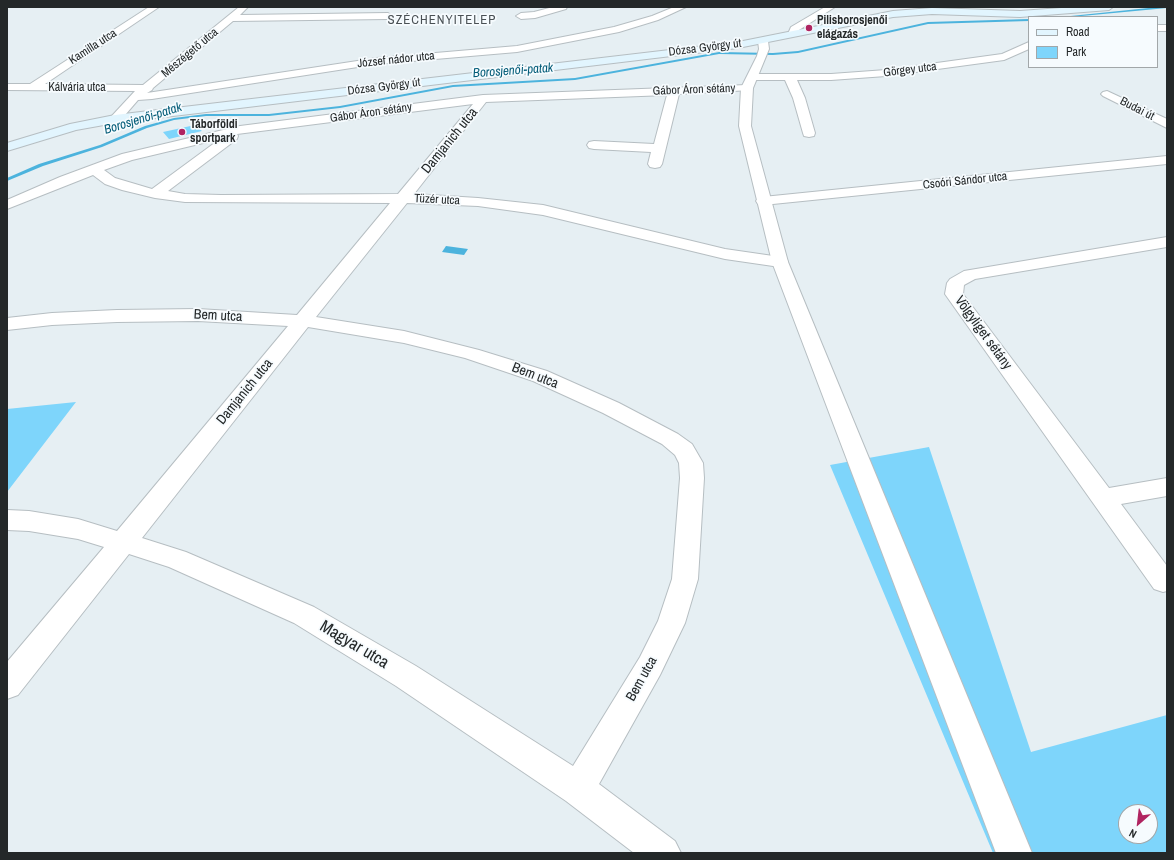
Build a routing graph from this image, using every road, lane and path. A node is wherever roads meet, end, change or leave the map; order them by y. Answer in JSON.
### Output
{"nodes":[{"id":1,"x":154,"y":7,"type":"edge"},
{"id":2,"x":244,"y":7,"type":"edge"},
{"id":3,"x":563,"y":7,"type":"edge"},
{"id":4,"x":682,"y":7,"type":"edge"},
{"id":5,"x":831,"y":7,"type":"edge"},
{"id":6,"x":1109,"y":7,"type":"edge"},
{"id":7,"x":388,"y":16,"type":"dead end"},
{"id":8,"x":521,"y":16,"type":"edge"},
{"id":9,"x":233,"y":18,"type":"junction"},
{"id":10,"x":793,"y":34,"type":"junction"},
{"id":11,"x":1028,"y":45,"type":"edge"},
{"id":12,"x":763,"y":49,"type":"junction"},
{"id":13,"x":788,"y":77,"type":"junction"},
{"id":14,"x":750,"y":83,"type":"junction"},
{"id":15,"x":7,"y":88,"type":"edge"},
{"id":16,"x":30,"y":88,"type":"junction"},
{"id":17,"x":148,"y":88,"type":"junction"},
{"id":18,"x":674,"y":90,"type":"junction"},
{"id":19,"x":1107,"y":94,"type":"dead end"},
{"id":20,"x":135,"y":97,"type":"junction"},
{"id":21,"x":483,"y":99,"type":"junction"},
{"id":22,"x":115,"y":119,"type":"junction"},
{"id":23,"x":1167,"y":124,"type":"edge"},
{"id":24,"x":240,"y":130,"type":"junction"},
{"id":25,"x":809,"y":133,"type":"dead end"},
{"id":26,"x":594,"y":145,"type":"dead end"},
{"id":27,"x":7,"y":147,"type":"edge"},
{"id":28,"x":658,"y":148,"type":"junction"},
{"id":29,"x":1167,"y":160,"type":"edge"},
{"id":30,"x":1148,"y":162,"type":"junction"},
{"id":31,"x":655,"y":164,"type":"dead end"},
{"id":32,"x":94,"y":169,"type":"junction"},
{"id":33,"x":1167,"y":174,"type":"edge"},
{"id":34,"x":155,"y":194,"type":"junction"},
{"id":35,"x":404,"y":198,"type":"junction"},
{"id":36,"x":763,"y":201,"type":"junction"},
{"id":37,"x":7,"y":205,"type":"edge"},
{"id":38,"x":1167,"y":242,"type":"edge"},
{"id":39,"x":780,"y":262,"type":"junction"},
{"id":40,"x":303,"y":321,"type":"junction"},
{"id":41,"x":7,"y":324,"type":"edge"},
{"id":42,"x":1167,"y":487,"type":"edge"},
{"id":43,"x":1103,"y":498,"type":"junction"},
{"id":44,"x":7,"y":520,"type":"edge"},
{"id":45,"x":122,"y":542,"type":"junction"},
{"id":46,"x":1163,"y":581,"type":"dead end"},
{"id":47,"x":7,"y":685,"type":"edge"},
{"id":48,"x":578,"y":789,"type":"junction"},
{"id":49,"x":663,"y":853,"type":"edge"},
{"id":50,"x":1014,"y":853,"type":"edge"}],
"edges":[{"from":1,"to":16,"type":"street","name":"Kamilla utca"},
{"from":2,"to":9,"type":"street","name":"Mészégető utca"},
{"from":3,"to":8,"type":"street"},
{"from":4,"to":20,"type":"street","name":"József nádor utca"},
{"from":5,"to":10,"type":"street"},
{"from":6,"to":10,"type":"main road","name":"Dózsa György út"},
{"from":7,"to":9,"type":"street"},
{"from":9,"to":17,"type":"street","name":"Mészégető utca"},
{"from":10,"to":12,"type":"main road","name":"Dózsa György út"},
{"from":11,"to":13,"type":"street","name":"Görgey utca"},
{"from":12,"to":14,"type":"street"},
{"from":12,"to":22,"type":"main road","name":"Dózsa György út"},
{"from":13,"to":14,"type":"street","name":"Görgey utca"},
{"from":13,"to":25,"type":"street"},
{"from":14,"to":18,"type":"street","name":"Gábor Áron sétány"},
{"from":14,"to":36,"type":"street"},
{"from":15,"to":16,"type":"street","name":"Kálvária utca"},
{"from":16,"to":17,"type":"street","name":"Kálvária utca"},
{"from":17,"to":20,"type":"street","name":"Mészégető utca"},
{"from":18,"to":21,"type":"street","name":"Gábor Áron sétány"},
{"from":18,"to":28,"type":"street"},
{"from":19,"to":23,"type":"street","name":"Budai út"},
{"from":20,"to":22,"type":"street"},
{"from":21,"to":24,"type":"street","name":"Gábor Áron sétány"},
{"from":21,"to":35,"type":"street","name":"Damjanich utca"},
{"from":22,"to":27,"type":"main road","name":"Dózsa György út"},
{"from":24,"to":32,"type":"street","name":"Gábor Áron sétány"},
{"from":24,"to":34,"type":"street"},
{"from":26,"to":28,"type":"street"},
{"from":28,"to":31,"type":"street"},
{"from":29,"to":30,"type":"street","name":"Csoóri Sándor utca"},
{"from":30,"to":33,"type":"street"},
{"from":30,"to":36,"type":"street","name":"Csoóri Sándor utca"},
{"from":32,"to":34,"type":"street","name":"Tüzér utca"},
{"from":32,"to":37,"type":"street","name":"Gábor Áron sétány"},
{"from":34,"to":35,"type":"street","name":"Tüzér utca"},
{"from":35,"to":39,"type":"street","name":"Tüzér utca"},
{"from":35,"to":40,"type":"street","name":"Damjanich utca"},
{"from":36,"to":39,"type":"street"},
{"from":38,"to":43,"type":"street","name":"Völgyliget sétány"},
{"from":39,"to":50,"type":"street"},
{"from":40,"to":41,"type":"street","name":"Bem utca"},
{"from":40,"to":45,"type":"street","name":"Damjanich utca"},
{"from":40,"to":48,"type":"street","name":"Bem utca"},
{"from":42,"to":43,"type":"street"},
{"from":43,"to":46,"type":"street","name":"Völgyliget sétány"},
{"from":44,"to":45,"type":"street","name":"Magyar utca"},
{"from":45,"to":47,"type":"street","name":"Damjanich utca"},
{"from":45,"to":48,"type":"street","name":"Magyar utca"},
{"from":48,"to":49,"type":"street","name":"Magyar utca"}]}
